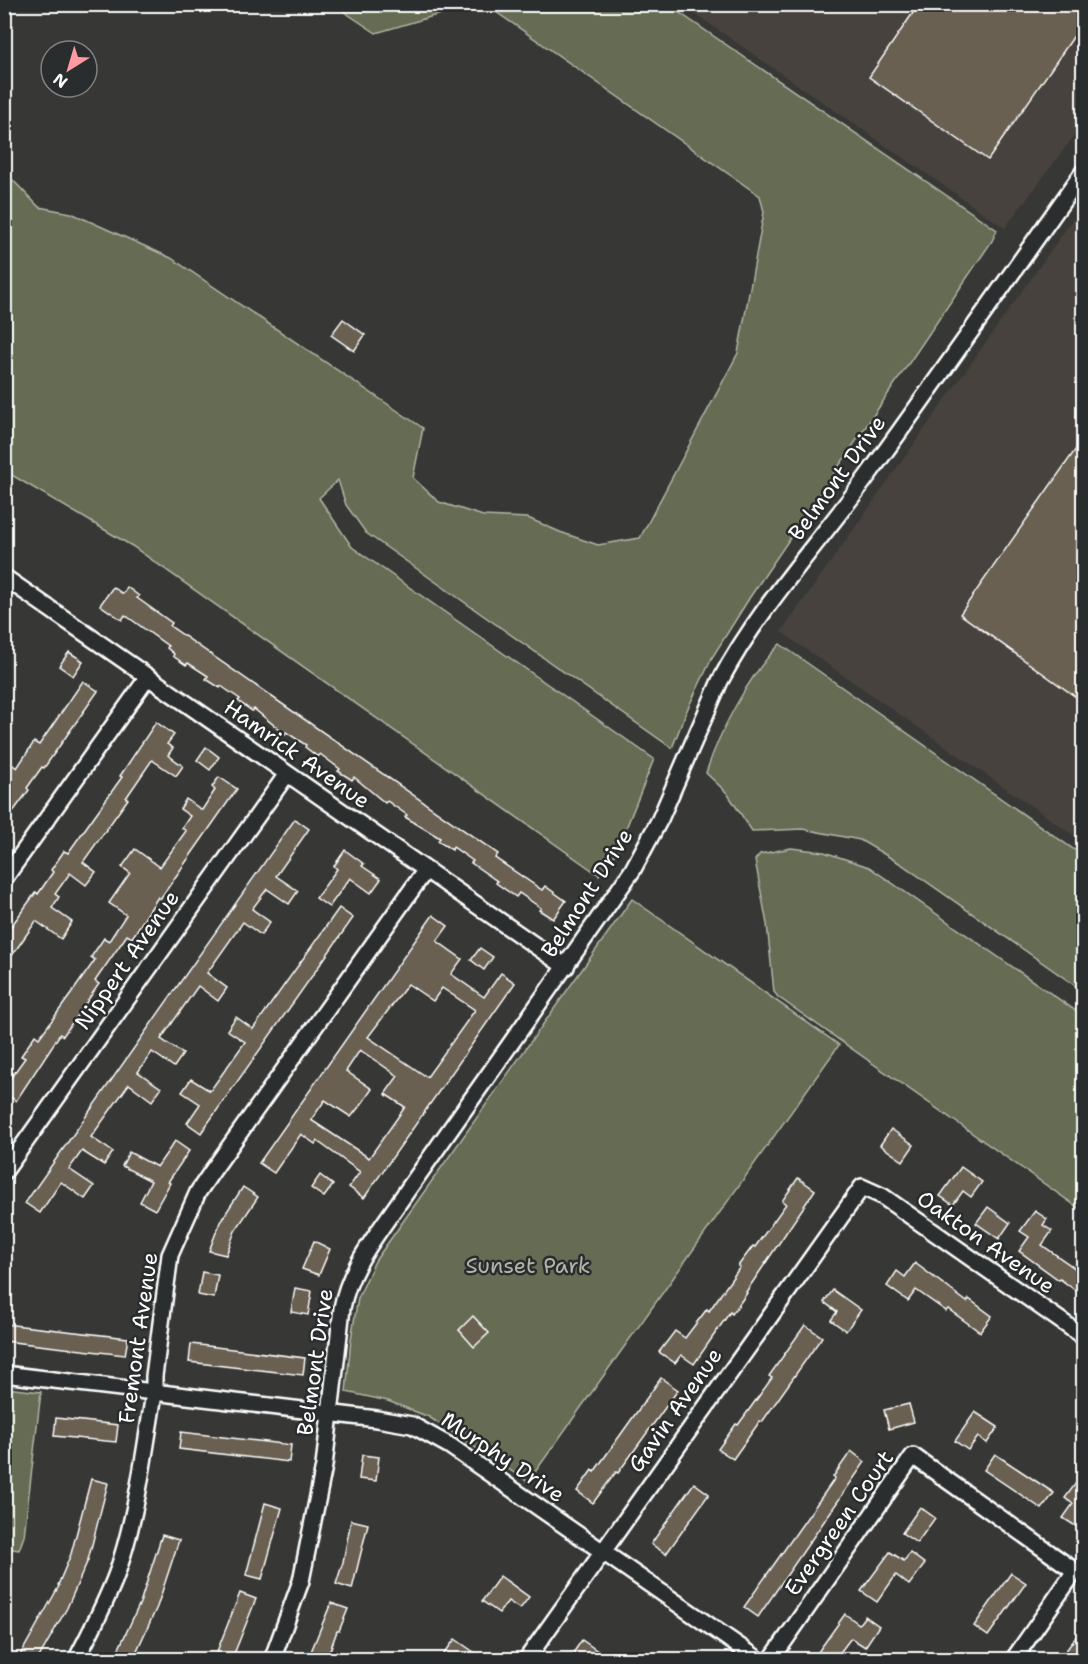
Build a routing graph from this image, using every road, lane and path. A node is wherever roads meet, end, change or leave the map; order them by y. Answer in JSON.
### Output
{"nodes":[{"id":1,"x":1083,"y":171,"type":"edge"},
{"id":2,"x":4,"y":577,"type":"edge"},
{"id":3,"x":148,"y":677,"type":"junction"},
{"id":4,"x":287,"y":774,"type":"junction"},
{"id":5,"x":425,"y":871,"type":"junction"},
{"id":6,"x":4,"y":879,"type":"edge"},
{"id":7,"x":566,"y":967,"type":"junction"},
{"id":8,"x":4,"y":1173,"type":"edge"},
{"id":9,"x":862,"y":1187,"type":"joint"},
{"id":10,"x":1083,"y":1337,"type":"edge"},
{"id":11,"x":4,"y":1374,"type":"edge"},
{"id":12,"x":154,"y":1394,"type":"junction"},
{"id":13,"x":329,"y":1412,"type":"junction"},
{"id":14,"x":603,"y":1551,"type":"junction"},
{"id":15,"x":76,"y":1659,"type":"edge"},
{"id":16,"x":272,"y":1659,"type":"edge"},
{"id":17,"x":526,"y":1659,"type":"edge"},
{"id":18,"x":759,"y":1659,"type":"edge"},
{"id":19,"x":771,"y":1659,"type":"edge"},
{"id":20,"x":1013,"y":1659,"type":"edge"}],
"edges":[{"from":1,"to":7,"type":"street","name":"Belmont Drive"},
{"from":2,"to":3,"type":"street","name":"Hamrick Avenue"},
{"from":3,"to":4,"type":"street","name":"Hamrick Avenue"},
{"from":3,"to":6,"type":"street"},
{"from":4,"to":5,"type":"street","name":"Hamrick Avenue"},
{"from":4,"to":8,"type":"street","name":"Nippert Avenue"},
{"from":5,"to":7,"type":"street","name":"Hamrick Avenue"},
{"from":5,"to":12,"type":"street","name":"Fremont Avenue"},
{"from":7,"to":13,"type":"street","name":"Belmont Drive"},
{"from":9,"to":10,"type":"street","name":"Oakton Avenue"},
{"from":9,"to":14,"type":"street","name":"Gavin Avenue"},
{"from":11,"to":12,"type":"street","name":"Murphy Drive"},
{"from":12,"to":13,"type":"street","name":"Murphy Drive"},
{"from":12,"to":15,"type":"street","name":"Fremont Avenue"},
{"from":13,"to":14,"type":"street","name":"Murphy Drive"},
{"from":13,"to":16,"type":"street","name":"Belmont Drive"},
{"from":14,"to":17,"type":"street","name":"Gavin Avenue"},
{"from":14,"to":18,"type":"street","name":"Murphy Drive"},
{"from":19,"to":20,"type":"street","name":"Evergreen Court"}]}
